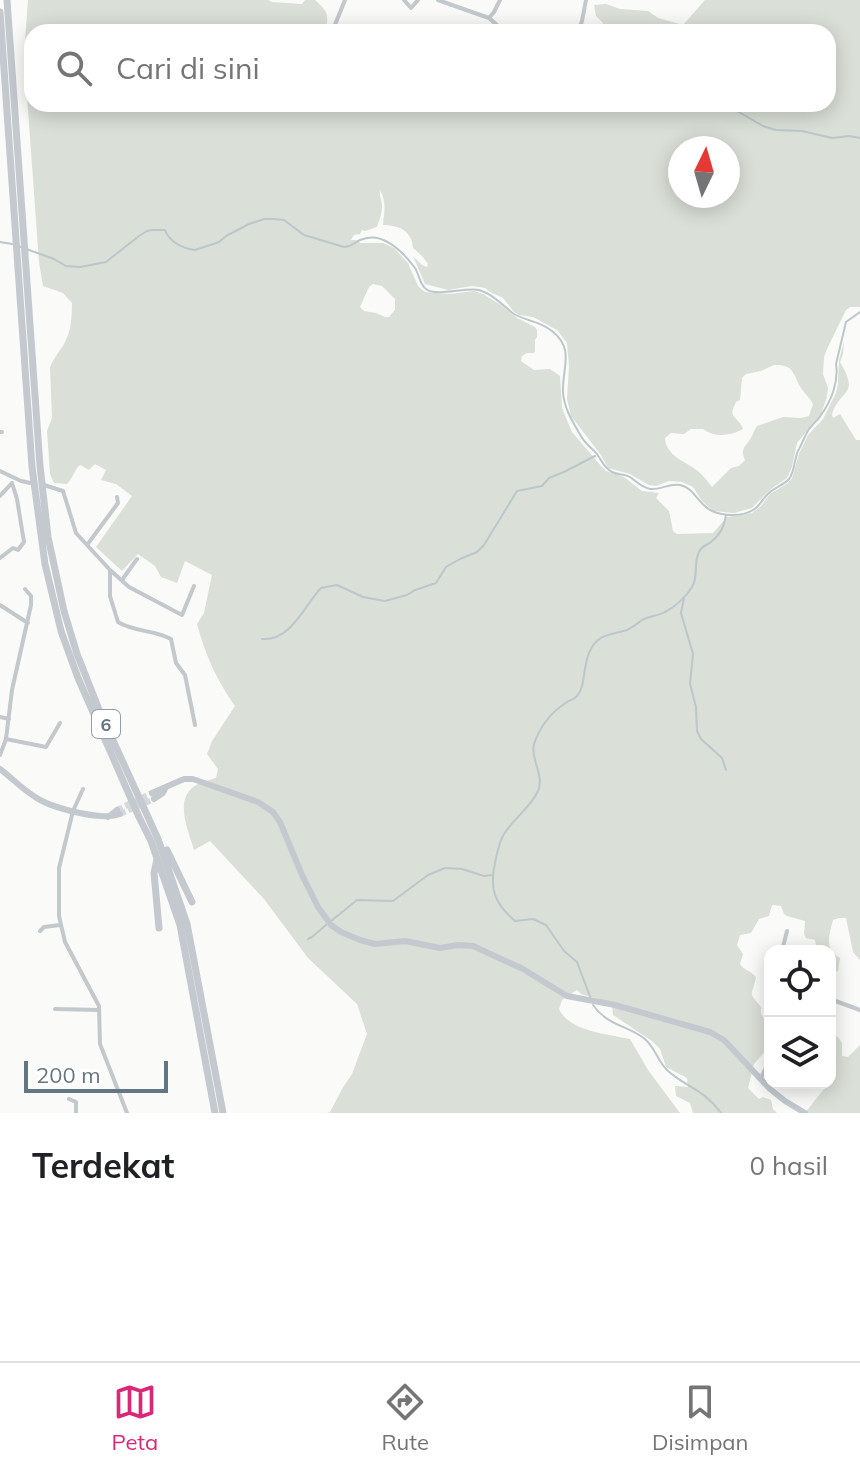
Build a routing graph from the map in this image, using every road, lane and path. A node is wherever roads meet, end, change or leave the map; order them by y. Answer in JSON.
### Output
{"nodes":[{"id":1,"x":7,"y":0,"type":"edge"},
{"id":2,"x":345,"y":0,"type":"edge"},
{"id":3,"x":404,"y":0,"type":"edge"},
{"id":4,"x":418,"y":0,"type":"edge"},
{"id":5,"x":438,"y":0,"type":"edge"},
{"id":6,"x":500,"y":0,"type":"edge"},
{"id":7,"x":586,"y":0,"type":"edge"},
{"id":8,"x":3,"y":14,"type":"edge"},
{"id":9,"x":489,"y":18,"type":"junction"},
{"id":10,"x":334,"y":24,"type":"edge"},
{"id":11,"x":496,"y":24,"type":"edge"},
{"id":12,"x":581,"y":24,"type":"edge"},
{"id":13,"x":26,"y":326,"type":"junction"},
{"id":14,"x":0,"y":471,"type":"edge"},
{"id":15,"x":13,"y":480,"type":"junction"},
{"id":16,"x":0,"y":496,"type":"edge"},
{"id":17,"x":117,"y":497,"type":"dead end"},
{"id":18,"x":87,"y":545,"type":"junction"},
{"id":19,"x":0,"y":558,"type":"edge"},
{"id":20,"x":137,"y":559,"type":"dead end"},
{"id":21,"x":110,"y":570,"type":"junction"},
{"id":22,"x":122,"y":580,"type":"junction"},
{"id":23,"x":194,"y":586,"type":"dead end"},
{"id":24,"x":25,"y":589,"type":"dead end"},
{"id":25,"x":0,"y":605,"type":"edge"},
{"id":26,"x":28,"y":623,"type":"junction"},
{"id":27,"x":0,"y":717,"type":"edge"},
{"id":28,"x":9,"y":719,"type":"junction"},
{"id":29,"x":60,"y":723,"type":"dead end"},
{"id":30,"x":195,"y":725,"type":"dead end"},
{"id":31,"x":6,"y":739,"type":"junction"},
{"id":32,"x":0,"y":755,"type":"edge"},
{"id":33,"x":0,"y":769,"type":"edge"},
{"id":34,"x":83,"y":789,"type":"dead end"},
{"id":35,"x":153,"y":796,"type":"tunnel mouth"},
{"id":36,"x":73,"y":811,"type":"junction"},
{"id":37,"x":119,"y":812,"type":"tunnel mouth"},
{"id":38,"x":150,"y":821,"type":"junction"},
{"id":39,"x":157,"y":858,"type":"junction"},
{"id":40,"x":192,"y":902,"type":"dead end"},
{"id":41,"x":61,"y":925,"type":"junction"},
{"id":42,"x":159,"y":928,"type":"dead end"},
{"id":43,"x":40,"y":931,"type":"dead end"},
{"id":44,"x":787,"y":931,"type":"dead end"},
{"id":45,"x":784,"y":945,"type":"edge"},
{"id":46,"x":836,"y":1001,"type":"edge"},
{"id":47,"x":55,"y":1009,"type":"dead end"},
{"id":48,"x":99,"y":1010,"type":"junction"},
{"id":49,"x":860,"y":1010,"type":"edge"},
{"id":50,"x":764,"y":1071,"type":"edge"},
{"id":51,"x":760,"y":1079,"type":"junction"},
{"id":52,"x":69,"y":1099,"type":"dead end"},
{"id":53,"x":76,"y":1113,"type":"edge"},
{"id":54,"x":127,"y":1113,"type":"edge"},
{"id":55,"x":215,"y":1113,"type":"edge"},
{"id":56,"x":223,"y":1113,"type":"edge"},
{"id":57,"x":805,"y":1113,"type":"edge"}],
"edges":[{"from":1,"to":8,"type":"highway","number":"6"},
{"from":2,"to":10,"type":"street"},
{"from":3,"to":4,"type":"street"},
{"from":5,"to":9,"type":"street"},
{"from":6,"to":9,"type":"street"},
{"from":7,"to":12,"type":"street"},
{"from":8,"to":13,"type":"highway","number":"6"},
{"from":9,"to":11,"type":"street"},
{"from":13,"to":38,"type":"highway","number":"6"},
{"from":13,"to":39,"type":"highway","number":"6"},
{"from":14,"to":15,"type":"street"},
{"from":15,"to":16,"type":"street"},
{"from":15,"to":18,"type":"street"},
{"from":15,"to":19,"type":"street"},
{"from":17,"to":18,"type":"street"},
{"from":18,"to":21,"type":"street"},
{"from":20,"to":22,"type":"street"},
{"from":21,"to":22,"type":"street"},
{"from":21,"to":30,"type":"street"},
{"from":22,"to":23,"type":"street"},
{"from":24,"to":26,"type":"street"},
{"from":25,"to":26,"type":"street"},
{"from":26,"to":28,"type":"street"},
{"from":27,"to":28,"type":"street"},
{"from":28,"to":31,"type":"street"},
{"from":29,"to":31,"type":"street"},
{"from":31,"to":32,"type":"street"},
{"from":33,"to":36,"type":"street"},
{"from":34,"to":36,"type":"street"},
{"from":35,"to":51,"type":"street"},
{"from":36,"to":37,"type":"street"},
{"from":36,"to":41,"type":"street"},
{"from":38,"to":40,"type":"highway"},
{"from":38,"to":56,"type":"highway","number":"6"},
{"from":39,"to":42,"type":"highway"},
{"from":39,"to":55,"type":"highway","number":"6"},
{"from":41,"to":43,"type":"street"},
{"from":41,"to":48,"type":"street"},
{"from":44,"to":45,"type":"street"},
{"from":46,"to":49,"type":"street"},
{"from":47,"to":48,"type":"street"},
{"from":48,"to":54,"type":"street"},
{"from":50,"to":51,"type":"street"},
{"from":51,"to":57,"type":"street"},
{"from":52,"to":53,"type":"street"}]}
